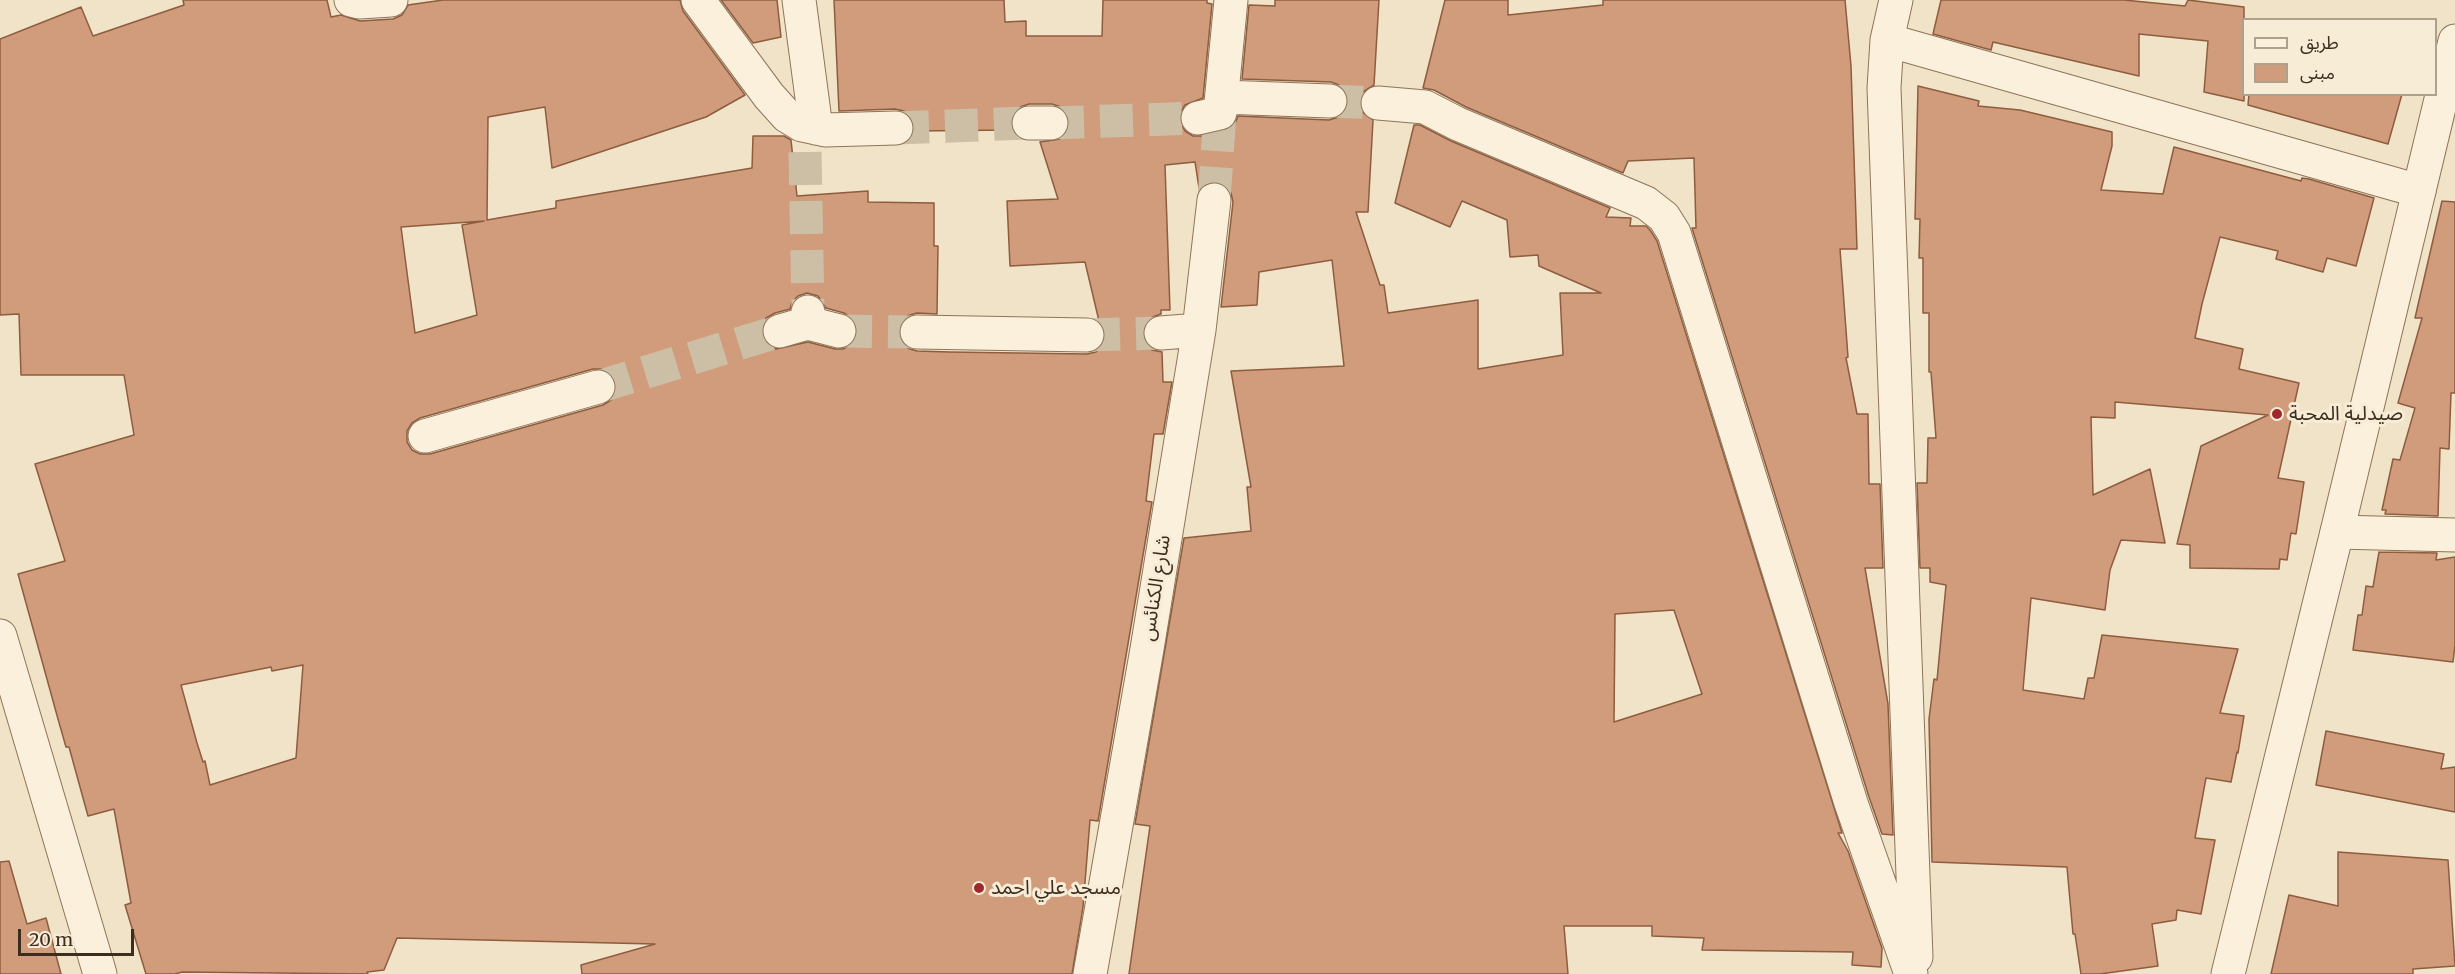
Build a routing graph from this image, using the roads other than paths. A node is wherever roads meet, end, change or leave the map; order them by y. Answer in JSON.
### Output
{"nodes":[{"id":1,"x":351,"y":0,"type":"edge"},
{"id":2,"x":391,"y":0,"type":"edge"},
{"id":3,"x":698,"y":0,"type":"edge"},
{"id":4,"x":799,"y":0,"type":"edge"},
{"id":5,"x":1231,"y":0,"type":"edge"},
{"id":6,"x":1896,"y":0,"type":"edge"},
{"id":7,"x":1887,"y":40,"type":"junction"},
{"id":8,"x":2455,"y":41,"type":"edge"},
{"id":9,"x":1330,"y":101,"type":"tunnel mouth"},
{"id":10,"x":1378,"y":103,"type":"tunnel mouth"},
{"id":11,"x":896,"y":128,"type":"tunnel mouth"},
{"id":12,"x":808,"y":135,"type":"junction"},
{"id":13,"x":2419,"y":191,"type":"junction"},
{"id":14,"x":1214,"y":200,"type":"tunnel mouth"},
{"id":15,"x":799,"y":322,"type":"tunnel mouth"},
{"id":16,"x":1199,"y":330,"type":"junction"},
{"id":17,"x":839,"y":331,"type":"tunnel mouth"},
{"id":18,"x":917,"y":332,"type":"tunnel mouth"},
{"id":19,"x":1161,"y":333,"type":"tunnel mouth"},
{"id":20,"x":1088,"y":335,"type":"tunnel mouth"},
{"id":21,"x":598,"y":387,"type":"tunnel mouth"},
{"id":22,"x":425,"y":436,"type":"dead end"},
{"id":23,"x":2337,"y":532,"type":"junction"},
{"id":24,"x":2455,"y":535,"type":"edge"},
{"id":25,"x":1,"y":640,"type":"edge"},
{"id":26,"x":95,"y":972,"type":"edge"},
{"id":27,"x":1090,"y":974,"type":"edge"},
{"id":28,"x":1911,"y":974,"type":"edge"},
{"id":29,"x":1917,"y":974,"type":"edge"},
{"id":30,"x":2228,"y":974,"type":"edge"}],
"edges":[{"from":1,"to":2,"type":"street"},
{"from":3,"to":12,"type":"street"},
{"from":4,"to":12,"type":"street"},
{"from":5,"to":9,"type":"street"},
{"from":6,"to":7,"type":"street"},
{"from":7,"to":13,"type":"street"},
{"from":7,"to":29,"type":"street"},
{"from":8,"to":13,"type":"street"},
{"from":10,"to":28,"type":"street"},
{"from":11,"to":12,"type":"street"},
{"from":13,"to":23,"type":"street"},
{"from":14,"to":16,"type":"street","name":"شارع الكنائس"},
{"from":15,"to":17,"type":"street"},
{"from":16,"to":19,"type":"street"},
{"from":16,"to":27,"type":"street","name":"شارع الكنائس"},
{"from":18,"to":20,"type":"street"},
{"from":21,"to":22,"type":"street"},
{"from":23,"to":24,"type":"street"},
{"from":23,"to":30,"type":"street"},
{"from":25,"to":26,"type":"street"}]}
